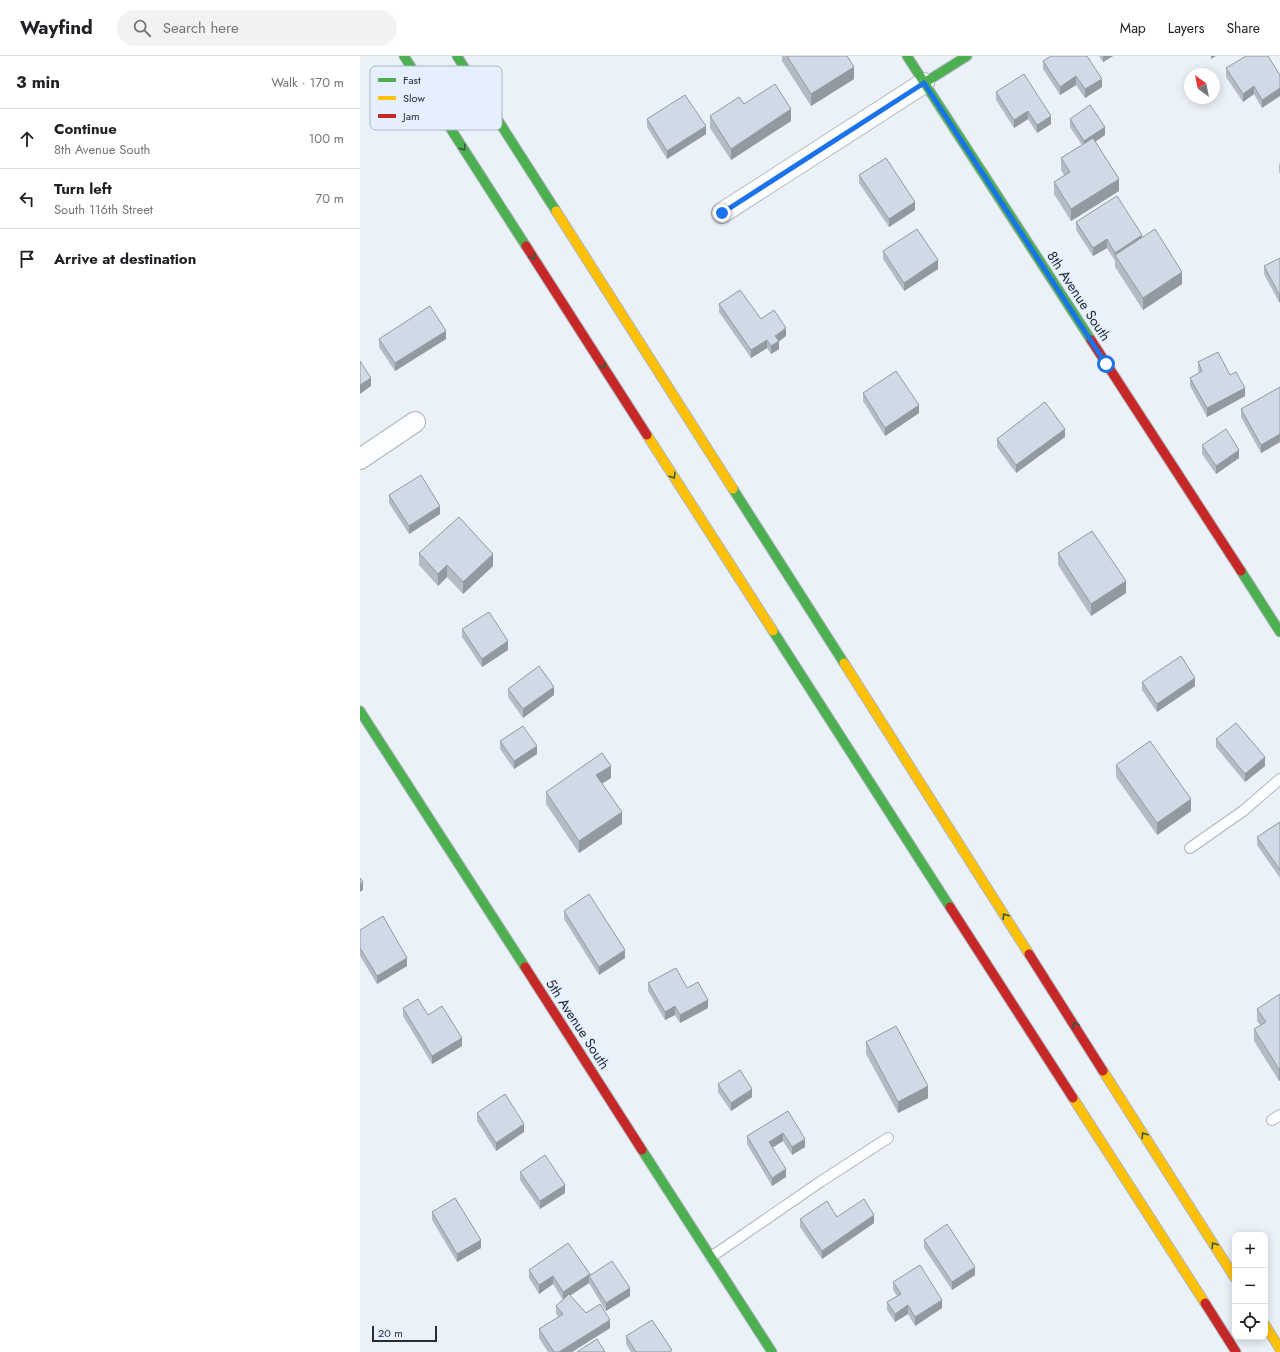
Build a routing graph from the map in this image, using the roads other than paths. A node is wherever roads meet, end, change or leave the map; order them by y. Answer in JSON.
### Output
{"nodes":[{"id":1,"x":404,"y":56,"type":"edge"},
{"id":2,"x":457,"y":56,"type":"edge"},
{"id":3,"x":907,"y":56,"type":"edge"},
{"id":4,"x":967,"y":56,"type":"edge"},
{"id":5,"x":410,"y":66,"type":"edge"},
{"id":6,"x":463,"y":66,"type":"edge"},
{"id":7,"x":924,"y":83,"type":"junction"},
{"id":8,"x":502,"y":126,"type":"edge"},
{"id":9,"x":452,"y":130,"type":"edge"},
{"id":10,"x":722,"y":213,"type":"dead end"},
{"id":11,"x":415,"y":422,"type":"dead end"},
{"id":12,"x":360,"y":459,"type":"edge"},
{"id":13,"x":1280,"y":632,"type":"edge"},
{"id":14,"x":360,"y":711,"type":"edge"},
{"id":15,"x":1280,"y":779,"type":"edge"},
{"id":16,"x":1190,"y":848,"type":"dead end"},
{"id":17,"x":888,"y":1138,"type":"dead end"},
{"id":18,"x":711,"y":1257,"type":"junction"},
{"id":19,"x":1232,"y":1273,"type":"edge"},
{"id":20,"x":1268,"y":1330,"type":"edge"},
{"id":21,"x":1280,"y":1349,"type":"edge"},
{"id":22,"x":772,"y":1352,"type":"edge"},
{"id":23,"x":1236,"y":1352,"type":"edge"}],
"edges":[{"from":1,"to":5,"type":"main road","one_way":true},
{"from":6,"to":2,"type":"main road","one_way":true},
{"from":3,"to":7,"type":"main road","name":"8th Avenue South"},
{"from":4,"to":7,"type":"main road"},
{"from":7,"to":10,"type":"street"},
{"from":7,"to":13,"type":"main road","name":"8th Avenue South"},
{"from":19,"to":8,"type":"main road","one_way":true},
{"from":9,"to":23,"type":"main road","one_way":true},
{"from":11,"to":12,"type":"street"},
{"from":14,"to":18,"type":"main road","name":"5th Avenue South"},
{"from":15,"to":16,"type":"lane"},
{"from":17,"to":18,"type":"lane"},
{"from":18,"to":22,"type":"main road","name":"5th Avenue South"},
{"from":20,"to":21,"type":"main road"}]}
